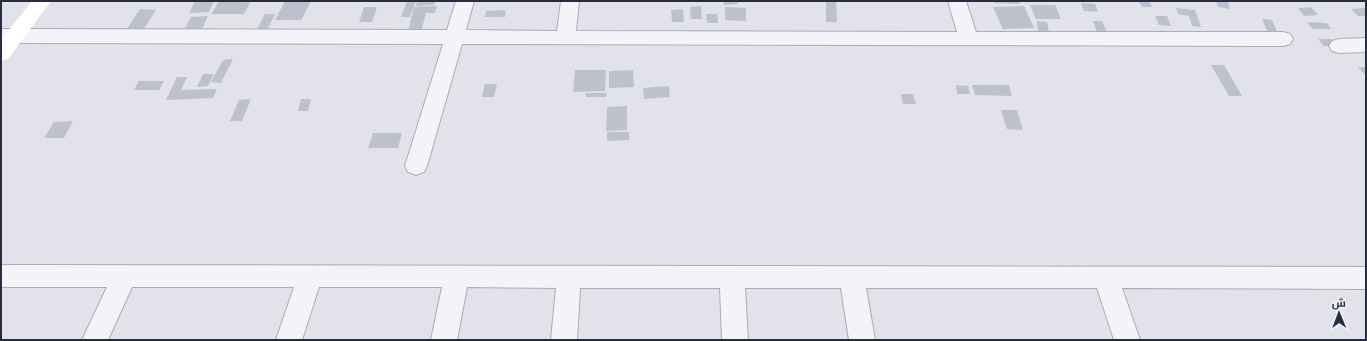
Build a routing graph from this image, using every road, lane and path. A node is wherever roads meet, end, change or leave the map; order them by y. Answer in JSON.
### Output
{"nodes":[{"id":1,"x":42,"y":1,"type":"edge"},
{"id":2,"x":465,"y":1,"type":"edge"},
{"id":3,"x":570,"y":1,"type":"edge"},
{"id":4,"x":957,"y":1,"type":"edge"},
{"id":5,"x":8,"y":36,"type":"edge"},
{"id":6,"x":453,"y":37,"type":"junction"},
{"id":7,"x":566,"y":37,"type":"junction"},
{"id":8,"x":969,"y":38,"type":"junction"},
{"id":9,"x":1283,"y":39,"type":"dead end"},
{"id":10,"x":1366,"y":45,"type":"edge"},
{"id":11,"x":1339,"y":46,"type":"dead end"},
{"id":12,"x":1,"y":54,"type":"edge"},
{"id":13,"x":416,"y":166,"type":"dead end"},
{"id":14,"x":1,"y":276,"type":"edge"},
{"id":15,"x":125,"y":276,"type":"junction"},
{"id":16,"x":310,"y":276,"type":"junction"},
{"id":17,"x":456,"y":276,"type":"junction"},
{"id":18,"x":732,"y":276,"type":"junction"},
{"id":19,"x":568,"y":277,"type":"junction"},
{"id":20,"x":852,"y":277,"type":"junction"},
{"id":21,"x":1106,"y":278,"type":"junction"},
{"id":22,"x":1366,"y":278,"type":"edge"},
{"id":23,"x":95,"y":340,"type":"edge"},
{"id":24,"x":289,"y":340,"type":"edge"},
{"id":25,"x":444,"y":340,"type":"edge"},
{"id":26,"x":564,"y":340,"type":"edge"},
{"id":27,"x":735,"y":340,"type":"edge"},
{"id":28,"x":862,"y":340,"type":"edge"},
{"id":29,"x":1127,"y":340,"type":"edge"}],
"edges":[{"from":1,"to":5,"type":"street"},
{"from":2,"to":6,"type":"street"},
{"from":3,"to":7,"type":"street"},
{"from":4,"to":8,"type":"street"},
{"from":5,"to":6,"type":"street"},
{"from":5,"to":12,"type":"street"},
{"from":6,"to":7,"type":"street"},
{"from":6,"to":13,"type":"street"},
{"from":7,"to":8,"type":"street"},
{"from":8,"to":9,"type":"street"},
{"from":10,"to":11,"type":"street"},
{"from":14,"to":15,"type":"street"},
{"from":15,"to":16,"type":"street"},
{"from":15,"to":23,"type":"street"},
{"from":16,"to":17,"type":"street"},
{"from":16,"to":24,"type":"street"},
{"from":17,"to":19,"type":"street"},
{"from":17,"to":25,"type":"street"},
{"from":18,"to":19,"type":"street"},
{"from":18,"to":20,"type":"street"},
{"from":18,"to":27,"type":"street"},
{"from":19,"to":26,"type":"street"},
{"from":20,"to":21,"type":"street"},
{"from":20,"to":28,"type":"street"},
{"from":21,"to":22,"type":"street"},
{"from":21,"to":29,"type":"street"}]}
